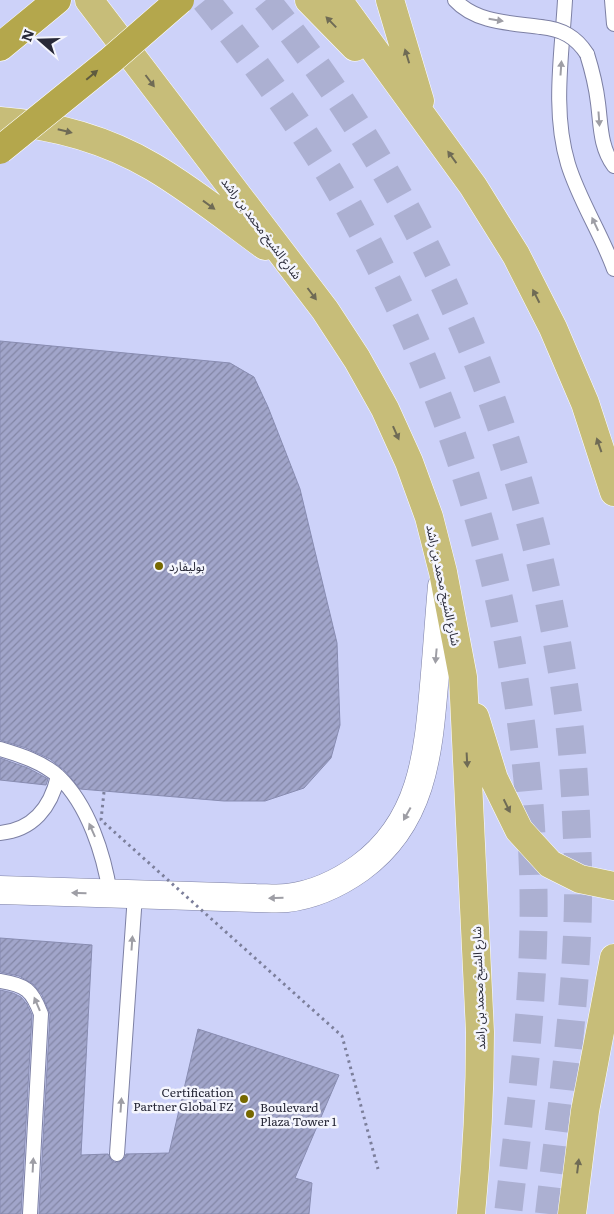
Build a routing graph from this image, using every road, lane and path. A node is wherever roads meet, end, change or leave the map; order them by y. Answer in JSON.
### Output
{"nodes":[{"id":1,"x":57,"y":0,"type":"edge"},
{"id":2,"x":180,"y":0,"type":"edge"},
{"id":3,"x":309,"y":0,"type":"edge"},
{"id":4,"x":338,"y":0,"type":"edge"},
{"id":5,"x":390,"y":0,"type":"edge"},
{"id":6,"x":455,"y":0,"type":"edge"},
{"id":7,"x":565,"y":0,"type":"edge"},
{"id":8,"x":612,"y":0,"type":"edge"},
{"id":9,"x":94,"y":3,"type":"edge"},
{"id":10,"x":614,"y":24,"type":"edge"},
{"id":11,"x":0,"y":47,"type":"edge"},
{"id":12,"x":426,"y":120,"type":"junction"},
{"id":13,"x":0,"y":121,"type":"edge"},
{"id":14,"x":0,"y":150,"type":"edge"},
{"id":15,"x":614,"y":166,"type":"edge"},
{"id":16,"x":290,"y":264,"type":"junction"},
{"id":17,"x":614,"y":269,"type":"edge"},
{"id":18,"x":614,"y":492,"type":"edge"},
{"id":19,"x":443,"y":572,"type":"junction"},
{"id":20,"x":463,"y":677,"type":"junction"},
{"id":21,"x":0,"y":749,"type":"edge"},
{"id":22,"x":58,"y":776,"type":"junction"},
{"id":23,"x":104,"y":792,"type":"dead end"},
{"id":24,"x":0,"y":833,"type":"edge"},
{"id":25,"x":614,"y":886,"type":"edge"},
{"id":26,"x":0,"y":890,"type":"edge"},
{"id":27,"x":123,"y":894,"type":"junction"},
{"id":28,"x":614,"y":958,"type":"edge"},
{"id":29,"x":0,"y":982,"type":"edge"},
{"id":30,"x":117,"y":1154,"type":"dead end"},
{"id":31,"x":378,"y":1169,"type":"dead end"},
{"id":32,"x":30,"y":1214,"type":"edge"},
{"id":33,"x":471,"y":1214,"type":"edge"},
{"id":34,"x":572,"y":1214,"type":"edge"}],
"edges":[{"from":1,"to":11,"type":"highway"},
{"from":14,"to":2,"type":"highway","one_way":true,"bridge":true},
{"from":12,"to":3,"type":"main road","one_way":true},
{"from":4,"to":12,"type":"main road"},
{"from":12,"to":5,"type":"main road","one_way":true},
{"from":6,"to":15,"type":"lane","one_way":true,"bridge":true},
{"from":17,"to":7,"type":"lane","one_way":true},
{"from":8,"to":10,"type":"lane"},
{"from":9,"to":16,"type":"main road","name":"شارع الشيخ محمد بن راشد","one_way":true},
{"from":18,"to":12,"type":"main road","one_way":true},
{"from":13,"to":16,"type":"main road","one_way":true},
{"from":16,"to":19,"type":"main road","name":"شارع الشيخ محمد بن راشد","one_way":true},
{"from":19,"to":20,"type":"main road","name":"شارع الشيخ محمد بن راشد"},
{"from":19,"to":27,"type":"street","one_way":true},
{"from":20,"to":25,"type":"main road","one_way":true},
{"from":20,"to":33,"type":"main road","name":"شارع الشيخ محمد بن راشد","one_way":true},
{"from":21,"to":22,"type":"lane"},
{"from":22,"to":24,"type":"lane"},
{"from":27,"to":22,"type":"lane","one_way":true},
{"from":23,"to":31,"type":"path","bridge":true},
{"from":27,"to":26,"type":"street","one_way":true},
{"from":30,"to":27,"type":"lane","one_way":true},
{"from":34,"to":28,"type":"main road","one_way":true},
{"from":32,"to":29,"type":"lane","one_way":true}]}
